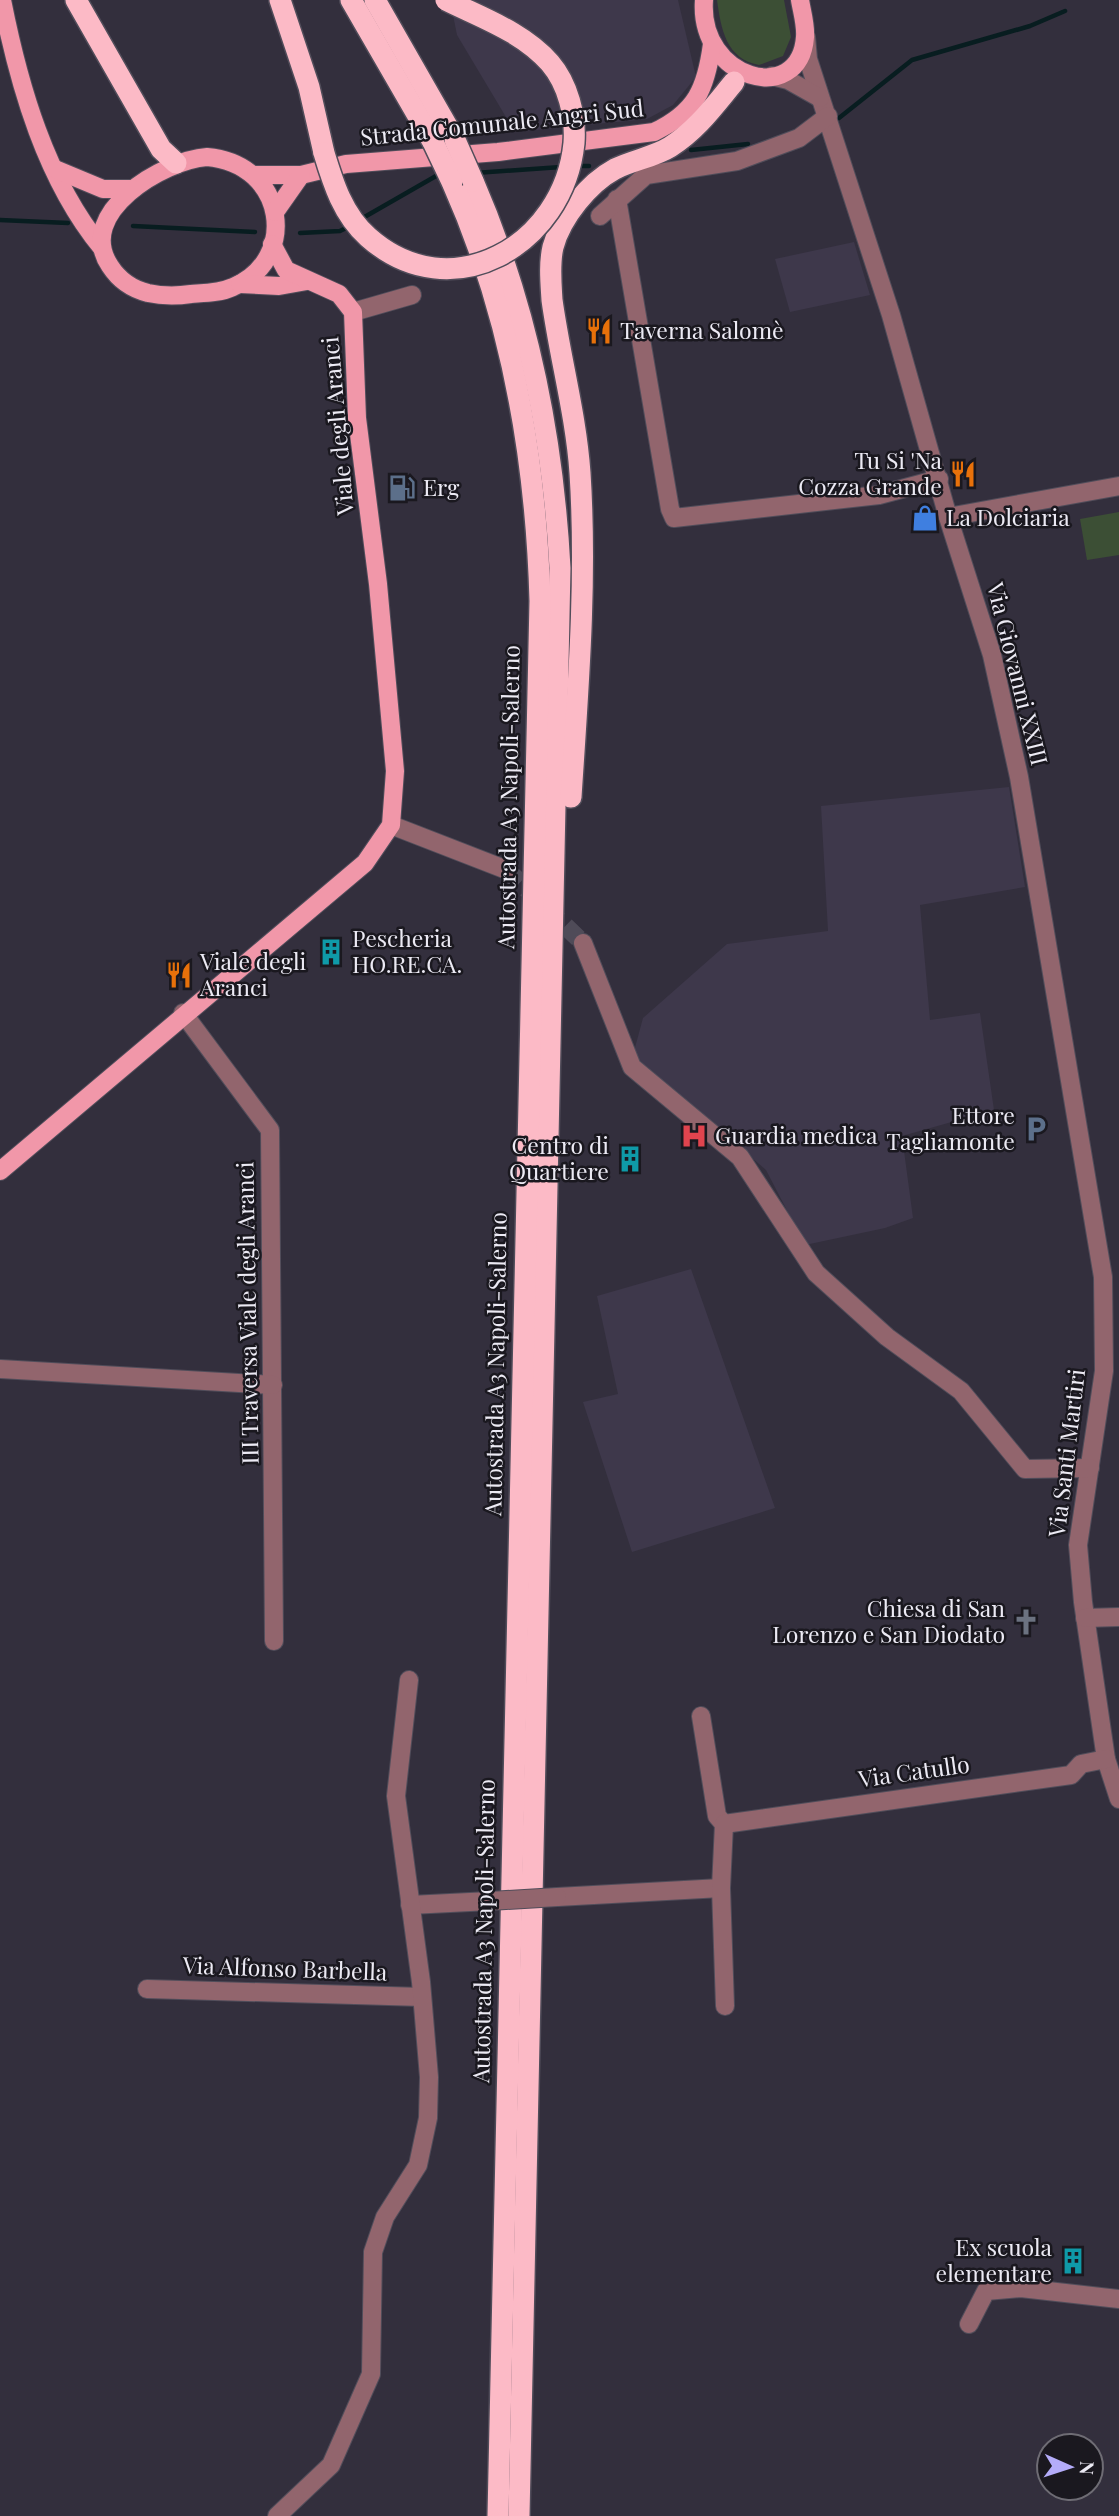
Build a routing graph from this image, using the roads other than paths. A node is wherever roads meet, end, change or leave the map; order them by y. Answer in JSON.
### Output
{"nodes":[{"id":1,"x":2,"y":0,"type":"edge"},
{"id":2,"x":76,"y":0,"type":"edge"},
{"id":3,"x":279,"y":0,"type":"edge"},
{"id":4,"x":341,"y":0,"type":"edge"},
{"id":5,"x":351,"y":0,"type":"edge"},
{"id":6,"x":375,"y":0,"type":"edge"},
{"id":7,"x":446,"y":0,"type":"edge"},
{"id":8,"x":704,"y":0,"type":"edge"},
{"id":9,"x":800,"y":0,"type":"edge"},
{"id":10,"x":806,"y":36,"type":"junction"},
{"id":11,"x":712,"y":44,"type":"junction"},
{"id":12,"x":382,"y":49,"type":"junction"},
{"id":13,"x":772,"y":76,"type":"junction"},
{"id":14,"x":743,"y":80,"type":"junction"},
{"id":15,"x":820,"y":98,"type":"junction"},
{"id":16,"x":698,"y":99,"type":"junction"},
{"id":17,"x":828,"y":116,"type":"junction"},
{"id":18,"x":444,"y":141,"type":"junction"},
{"id":19,"x":176,"y":163,"type":"junction"},
{"id":20,"x":55,"y":169,"type":"junction"},
{"id":21,"x":256,"y":175,"type":"junction"},
{"id":22,"x":301,"y":175,"type":"junction"},
{"id":23,"x":463,"y":181,"type":"junction"},
{"id":24,"x":133,"y":189,"type":"junction"},
{"id":25,"x":617,"y":199,"type":"junction"},
{"id":26,"x":275,"y":212,"type":"junction"},
{"id":27,"x":600,"y":216,"type":"dead end"},
{"id":28,"x":272,"y":244,"type":"junction"},
{"id":29,"x":102,"y":248,"type":"junction"},
{"id":30,"x":307,"y":281,"type":"junction"},
{"id":31,"x":240,"y":284,"type":"junction"},
{"id":32,"x":412,"y":295,"type":"dead end"},
{"id":33,"x":353,"y":312,"type":"junction"},
{"id":34,"x":939,"y":479,"type":"junction"},
{"id":35,"x":1119,"y":486,"type":"edge"},
{"id":36,"x":948,"y":517,"type":"junction"},
{"id":37,"x":391,"y":825,"type":"junction"},
{"id":38,"x":507,"y":870,"type":"tunnel mouth"},
{"id":39,"x":583,"y":943,"type":"tunnel mouth"},
{"id":40,"x":554,"y":959,"type":"junction"},
{"id":41,"x":183,"y":1013,"type":"junction"},
{"id":42,"x":0,"y":1171,"type":"edge"},
{"id":43,"x":1111,"y":1276,"type":"edge"},
{"id":44,"x":0,"y":1369,"type":"edge"},
{"id":45,"x":273,"y":1385,"type":"junction"},
{"id":46,"x":1090,"y":1468,"type":"junction"},
{"id":47,"x":1119,"y":1617,"type":"edge"},
{"id":48,"x":1085,"y":1618,"type":"junction"},
{"id":49,"x":274,"y":1641,"type":"dead end"},
{"id":50,"x":409,"y":1680,"type":"dead end"},
{"id":51,"x":701,"y":1716,"type":"dead end"},
{"id":52,"x":1106,"y":1759,"type":"junction"},
{"id":53,"x":1119,"y":1799,"type":"edge"},
{"id":54,"x":724,"y":1824,"type":"junction"},
{"id":55,"x":721,"y":1888,"type":"junction"},
{"id":56,"x":410,"y":1905,"type":"junction"},
{"id":57,"x":147,"y":1989,"type":"dead end"},
{"id":58,"x":422,"y":1997,"type":"junction"},
{"id":59,"x":725,"y":2006,"type":"dead end"},
{"id":60,"x":1119,"y":2299,"type":"edge"},
{"id":61,"x":969,"y":2324,"type":"dead end"},
{"id":62,"x":277,"y":2516,"type":"edge"},
{"id":63,"x":498,"y":2516,"type":"edge"},
{"id":64,"x":519,"y":2516,"type":"edge"}],
"edges":[{"from":1,"to":20,"type":"main road"},
{"from":2,"to":19,"type":"highway"},
{"from":3,"to":7,"type":"highway","bridge":true},
{"from":4,"to":12,"type":"highway"},
{"from":5,"to":12,"type":"highway","name":"Autostrada A3 Napoli-Salerno"},
{"from":6,"to":18,"type":"highway","name":"Autostrada A3 Napoli-Salerno"},
{"from":8,"to":11,"type":"main road"},
{"from":9,"to":10,"type":"main road"},
{"from":10,"to":13,"type":"main road"},
{"from":10,"to":15,"type":"street","name":"Via Giovanni XXIII"},
{"from":11,"to":14,"type":"main road"},
{"from":11,"to":16,"type":"main road"},
{"from":12,"to":18,"type":"highway","name":"Autostrada A3 Napoli-Salerno"},
{"from":13,"to":14,"type":"main road"},
{"from":13,"to":15,"type":"street"},
{"from":14,"to":16,"type":"main road"},
{"from":14,"to":40,"type":"highway"},
{"from":15,"to":17,"type":"street","name":"Via Giovanni XXIII"},
{"from":16,"to":22,"type":"main road","name":"Strada Comunale Angri Sud"},
{"from":17,"to":25,"type":"street"},
{"from":17,"to":34,"type":"street","name":"Via Giovanni XXIII"},
{"from":18,"to":23,"type":"highway","name":"Autostrada A3 Napoli-Salerno","bridge":true},
{"from":19,"to":21,"type":"main road"},
{"from":19,"to":24,"type":"main road"},
{"from":20,"to":24,"type":"main road"},
{"from":20,"to":29,"type":"main road"},
{"from":21,"to":22,"type":"main road","name":"Strada Comunale Angri Sud"},
{"from":21,"to":26,"type":"main road"},
{"from":22,"to":26,"type":"main road"},
{"from":23,"to":40,"type":"highway","name":"Autostrada A3 Napoli-Salerno"},
{"from":23,"to":63,"type":"highway","name":"Autostrada A3 Napoli-Salerno"},
{"from":24,"to":29,"type":"main road"},
{"from":25,"to":27,"type":"street"},
{"from":25,"to":34,"type":"street"},
{"from":26,"to":28,"type":"main road"},
{"from":28,"to":30,"type":"main road","name":"Viale degli Aranci"},
{"from":28,"to":31,"type":"main road"},
{"from":29,"to":31,"type":"main road"},
{"from":30,"to":31,"type":"main road"},
{"from":30,"to":33,"type":"main road","name":"Viale degli Aranci"},
{"from":32,"to":33,"type":"street"},
{"from":33,"to":37,"type":"main road","name":"Viale degli Aranci"},
{"from":34,"to":36,"type":"street","name":"Via Giovanni XXIII"},
{"from":35,"to":36,"type":"street"},
{"from":36,"to":43,"type":"street","name":"Via Giovanni XXIII"},
{"from":37,"to":38,"type":"street"},
{"from":37,"to":41,"type":"main road"},
{"from":39,"to":46,"type":"street"},
{"from":40,"to":64,"type":"highway","name":"Autostrada A3 Napoli-Salerno"},
{"from":41,"to":42,"type":"main road"},
{"from":41,"to":45,"type":"street","name":"III Traversa Viale degli Aranci"},
{"from":43,"to":46,"type":"street","name":"Via Santi Martiri"},
{"from":44,"to":45,"type":"street"},
{"from":45,"to":49,"type":"street","name":"III Traversa Viale degli Aranci"},
{"from":46,"to":48,"type":"street","name":"Via Santi Martiri"},
{"from":47,"to":48,"type":"street"},
{"from":48,"to":52,"type":"street","name":"Via Santi Martiri"},
{"from":50,"to":56,"type":"street","name":"Via Alfonso Barbella"},
{"from":51,"to":54,"type":"street"},
{"from":52,"to":53,"type":"street","name":"Via Santi Martiri"},
{"from":52,"to":54,"type":"street","name":"Via Catullo"},
{"from":54,"to":55,"type":"street"},
{"from":55,"to":56,"type":"street","bridge":true},
{"from":55,"to":59,"type":"street"},
{"from":56,"to":58,"type":"street","name":"Via Alfonso Barbella"},
{"from":57,"to":58,"type":"street","name":"Via Alfonso Barbella"},
{"from":58,"to":62,"type":"street","name":"Via Alfonso Barbella"},
{"from":60,"to":61,"type":"street"}]}
